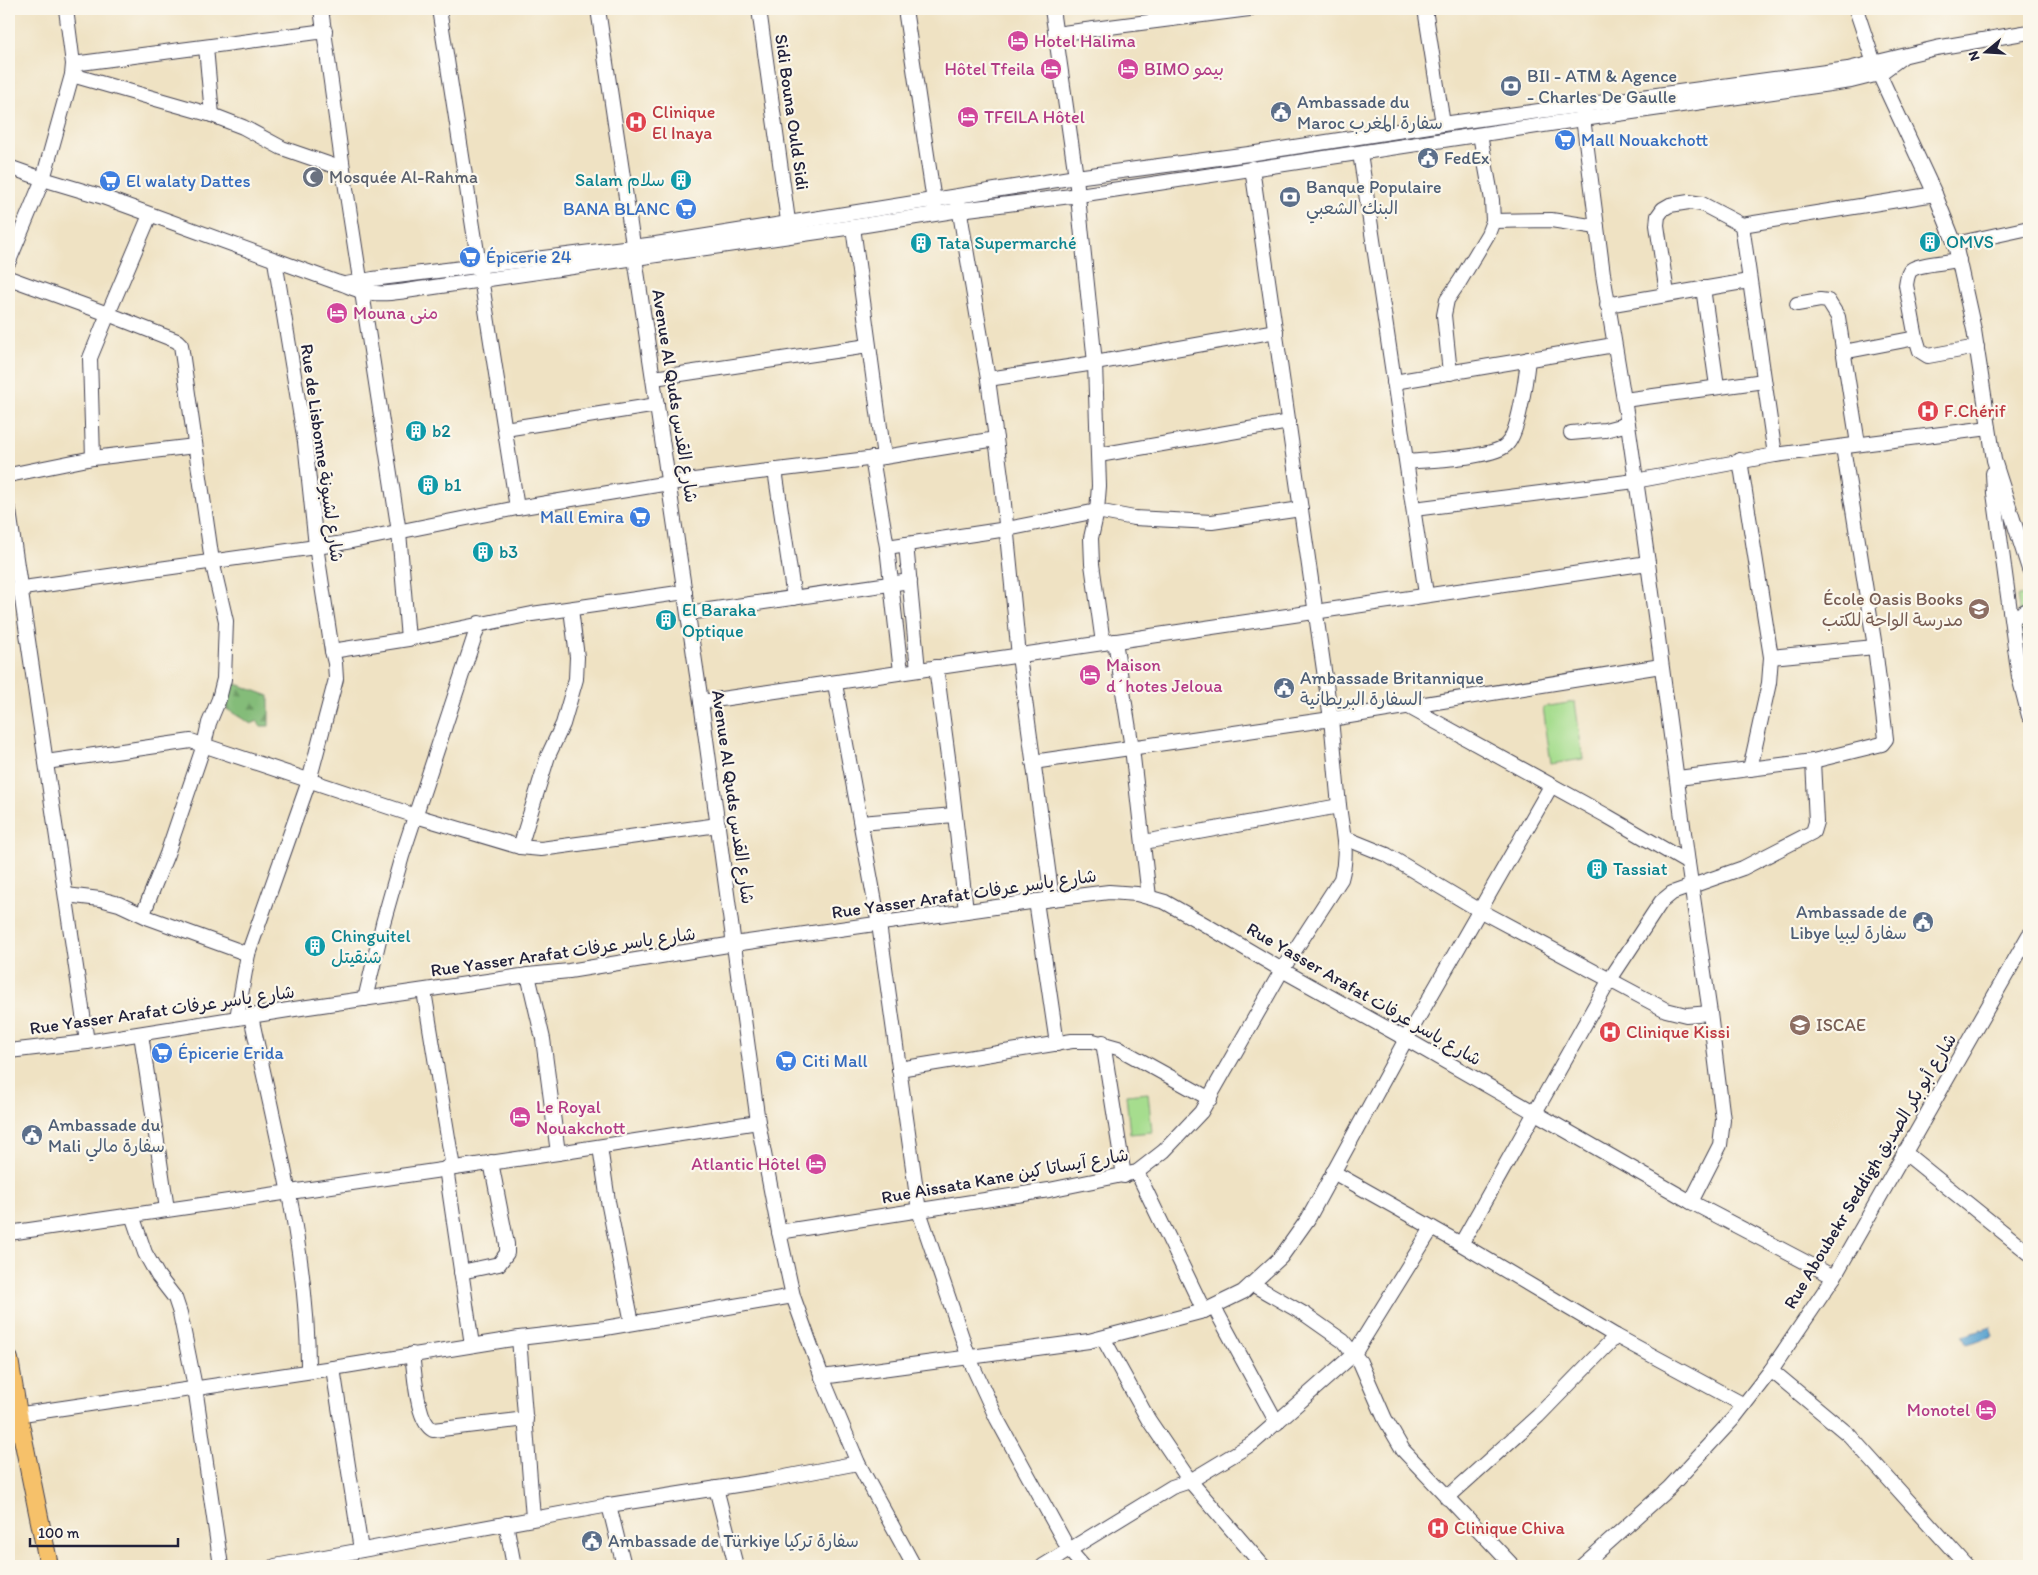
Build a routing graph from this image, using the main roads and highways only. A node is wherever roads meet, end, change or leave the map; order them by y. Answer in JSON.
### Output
{"nodes":[{"id":1,"x":9,"y":1359,"type":"edge"},
{"id":2,"x":13,"y":1415,"type":"edge"},
{"id":3,"x":49,"y":1566,"type":"edge"}],
"edges":[{"from":1,"to":2,"type":"main road"},
{"from":2,"to":3,"type":"main road"}]}
